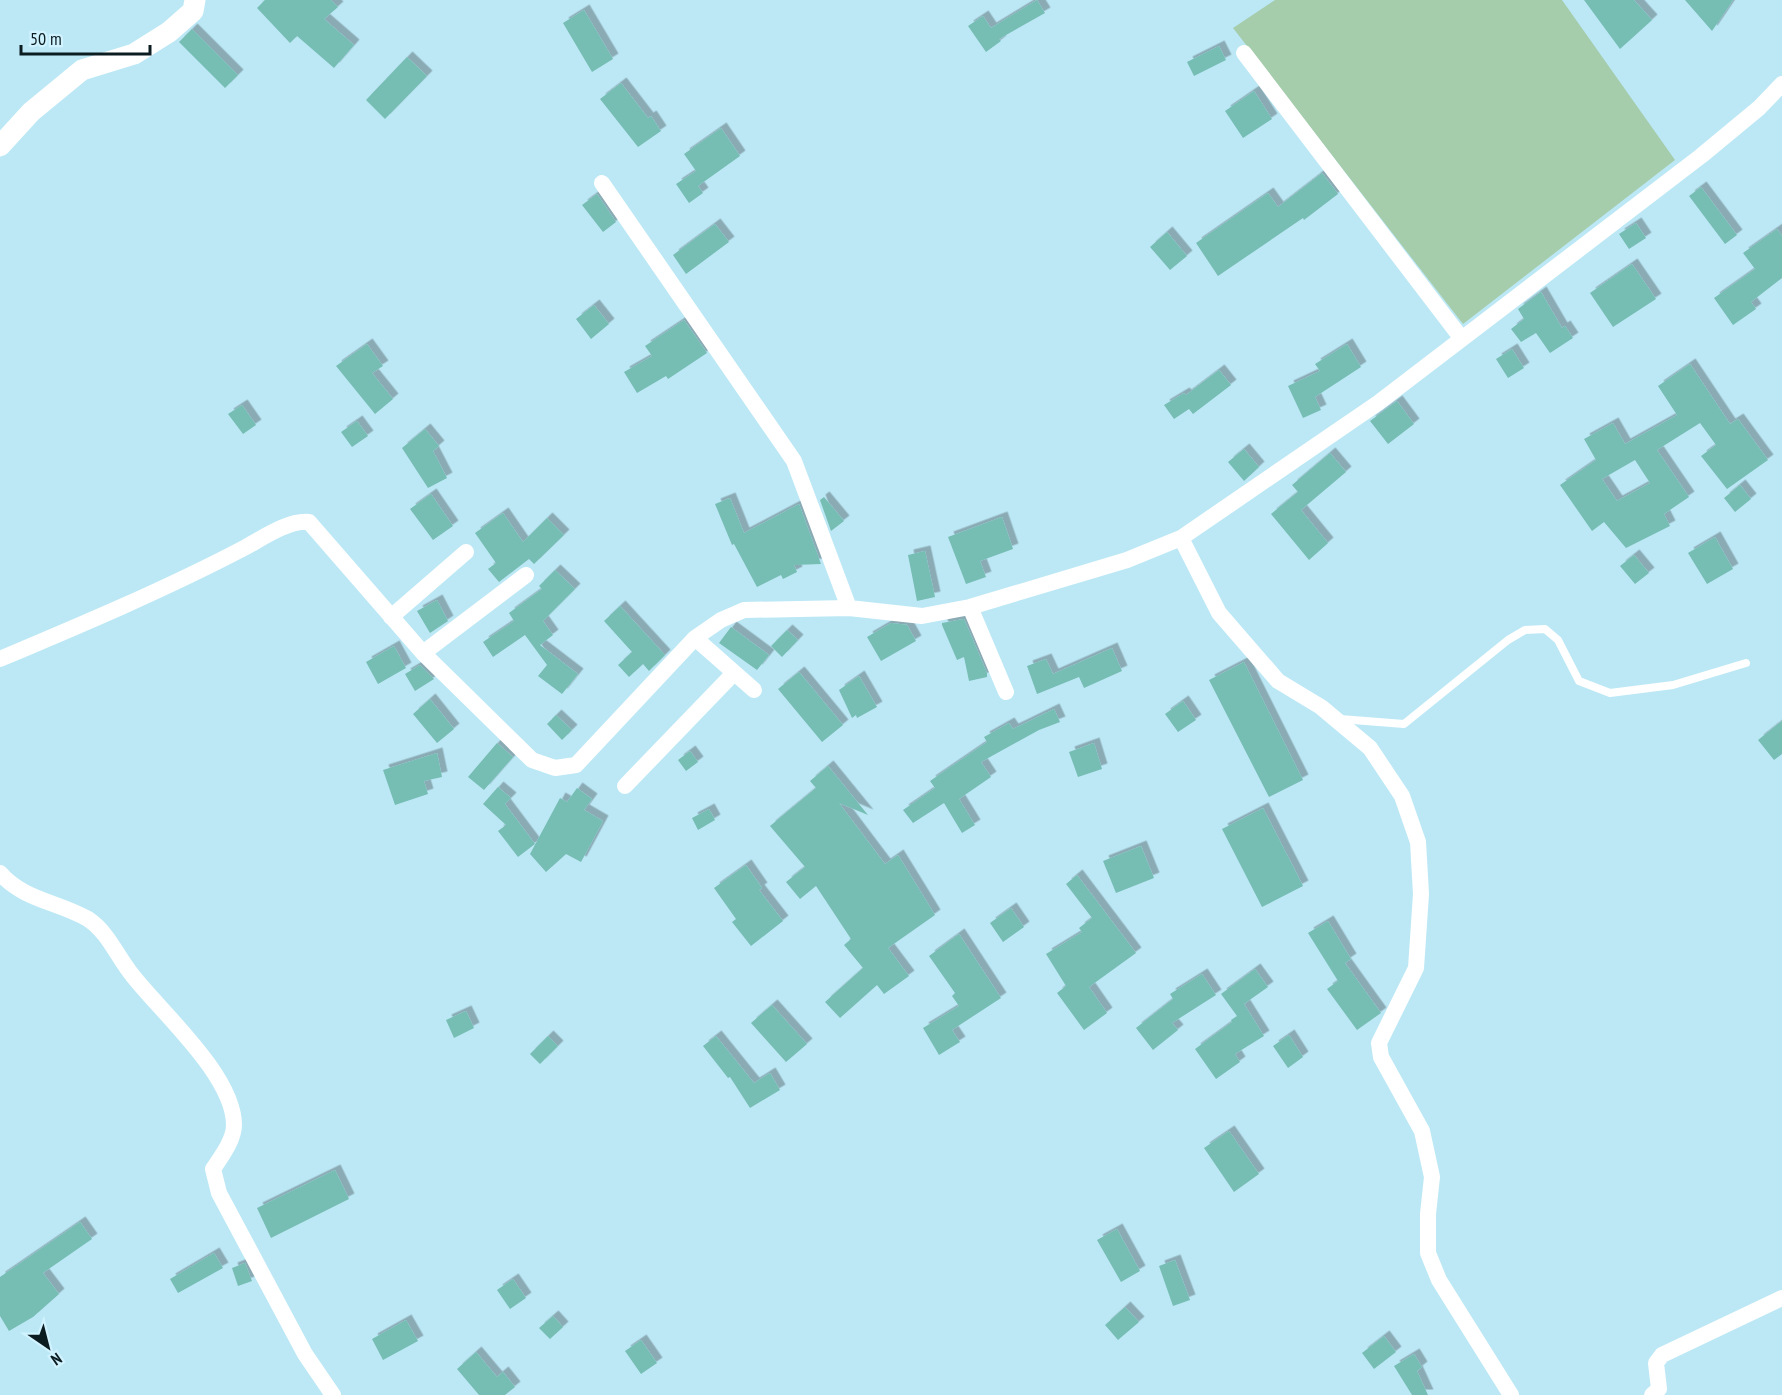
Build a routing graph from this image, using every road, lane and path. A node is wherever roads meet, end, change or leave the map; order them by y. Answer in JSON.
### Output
{"nodes":[{"id":1,"x":195,"y":0,"type":"edge"},
{"id":2,"x":1244,"y":52,"type":"dead end"},
{"id":3,"x":1782,"y":84,"type":"edge"},
{"id":4,"x":0,"y":146,"type":"edge"},
{"id":5,"x":602,"y":183,"type":"dead end"},
{"id":6,"x":1462,"y":339,"type":"junction"},
{"id":7,"x":1181,"y":538,"type":"junction"},
{"id":8,"x":466,"y":552,"type":"dead end"},
{"id":9,"x":525,"y":575,"type":"dead end"},
{"id":10,"x":970,"y":607,"type":"junction"},
{"id":11,"x":849,"y":608,"type":"junction"},
{"id":12,"x":391,"y":617,"type":"junction"},
{"id":13,"x":695,"y":638,"type":"junction"},
{"id":14,"x":423,"y":653,"type":"junction"},
{"id":15,"x":0,"y":659,"type":"edge"},
{"id":16,"x":1746,"y":663,"type":"dead end"},
{"id":17,"x":734,"y":673,"type":"junction"},
{"id":18,"x":754,"y":690,"type":"dead end"},
{"id":19,"x":1006,"y":692,"type":"dead end"},
{"id":20,"x":1334,"y":719,"type":"junction"},
{"id":21,"x":625,"y":786,"type":"dead end"},
{"id":22,"x":0,"y":873,"type":"edge"},
{"id":23,"x":1782,"y":1298,"type":"edge"},
{"id":24,"x":333,"y":1395,"type":"edge"},
{"id":25,"x":1511,"y":1395,"type":"edge"},
{"id":26,"x":1652,"y":1395,"type":"edge"}],
"edges":[{"from":1,"to":4,"type":"street"},
{"from":2,"to":6,"type":"street"},
{"from":3,"to":6,"type":"street"},
{"from":5,"to":11,"type":"street"},
{"from":6,"to":7,"type":"street"},
{"from":7,"to":10,"type":"street"},
{"from":7,"to":20,"type":"street"},
{"from":8,"to":12,"type":"street"},
{"from":9,"to":14,"type":"street"},
{"from":10,"to":11,"type":"street"},
{"from":10,"to":19,"type":"street"},
{"from":11,"to":13,"type":"street"},
{"from":12,"to":14,"type":"street"},
{"from":12,"to":15,"type":"street"},
{"from":13,"to":14,"type":"street"},
{"from":13,"to":17,"type":"street"},
{"from":16,"to":20,"type":"lane"},
{"from":17,"to":18,"type":"street"},
{"from":17,"to":21,"type":"street"},
{"from":20,"to":25,"type":"street"},
{"from":22,"to":24,"type":"street"},
{"from":23,"to":26,"type":"street"}]}
